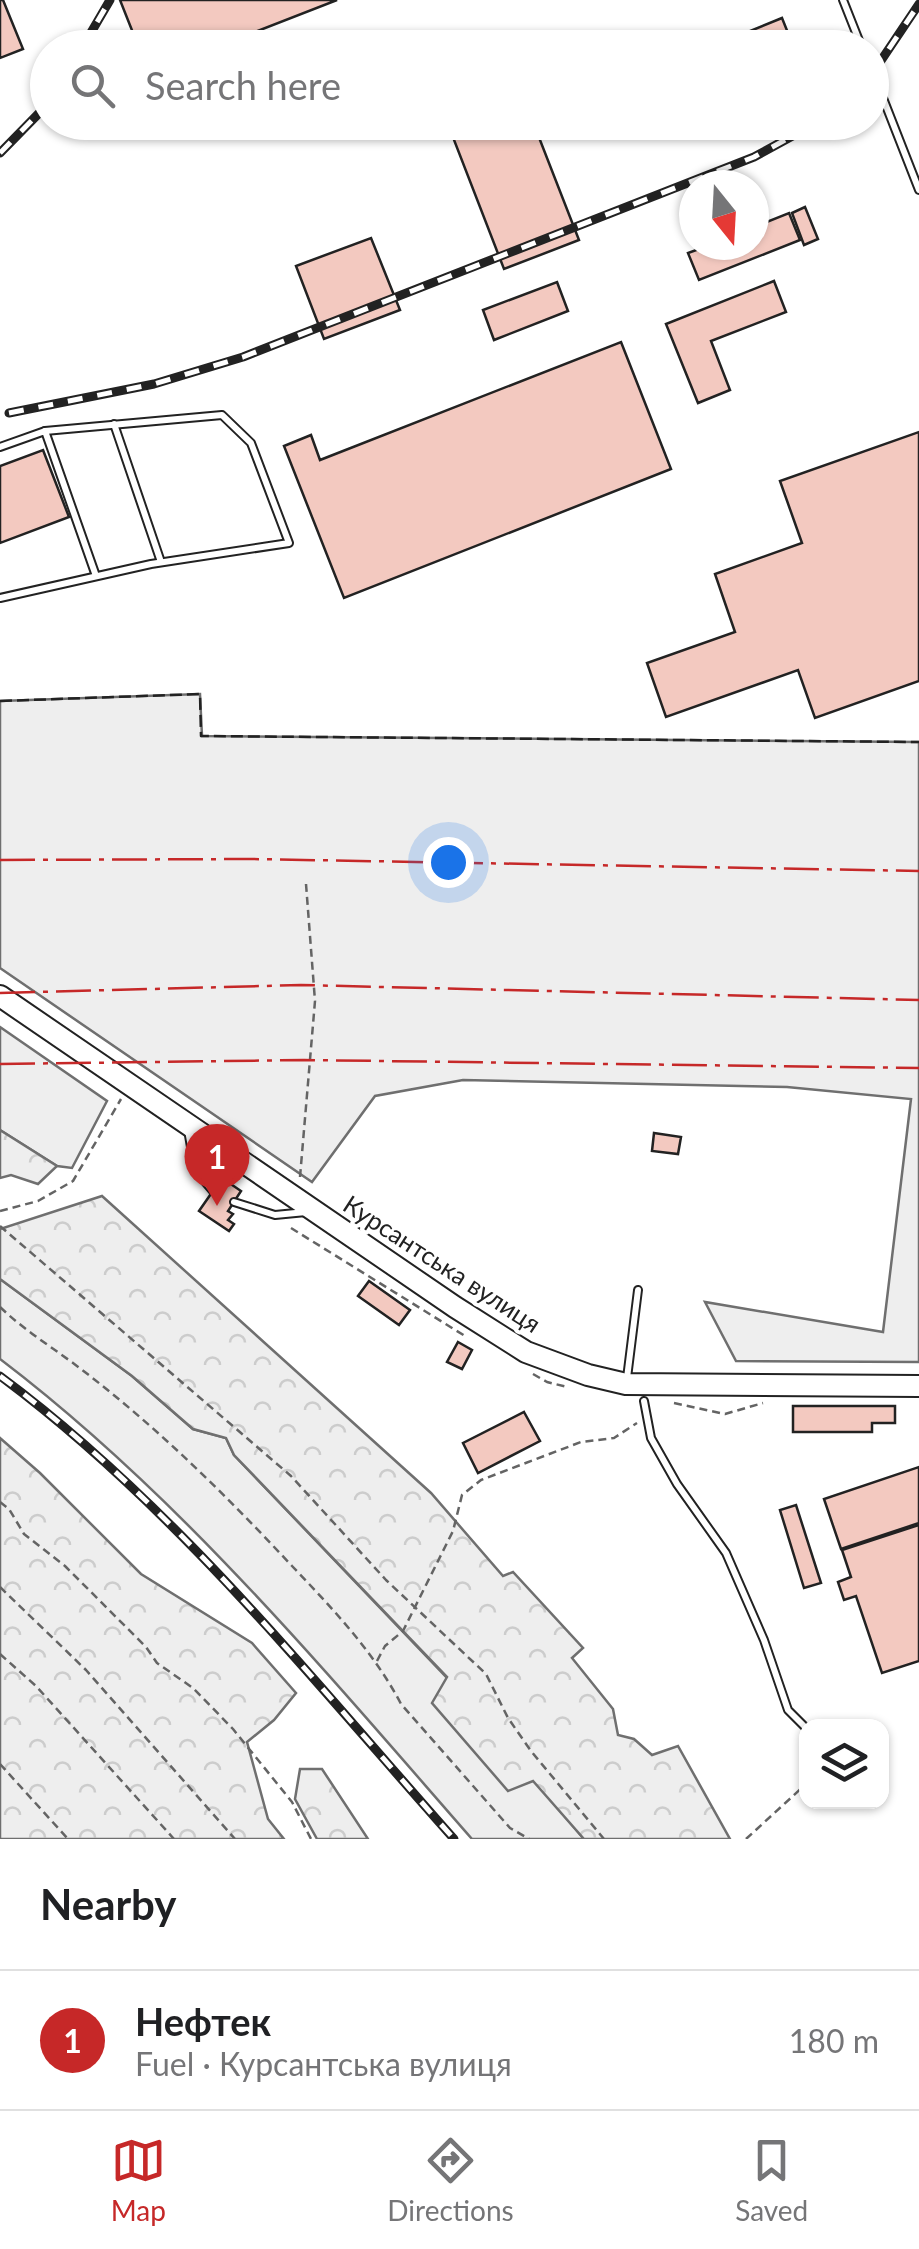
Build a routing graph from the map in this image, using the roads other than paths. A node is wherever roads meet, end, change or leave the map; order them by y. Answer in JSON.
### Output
{"nodes":[{"id":1,"x":844,"y":0,"type":"edge"},
{"id":2,"x":855,"y":30,"type":"edge"},
{"id":3,"x":889,"y":113,"type":"edge"},
{"id":4,"x":919,"y":190,"type":"edge"},
{"id":5,"x":114,"y":424,"type":"junction"},
{"id":6,"x":45,"y":430,"type":"junction"},
{"id":7,"x":0,"y":447,"type":"edge"},
{"id":8,"x":161,"y":562,"type":"junction"},
{"id":9,"x":96,"y":576,"type":"junction"},
{"id":10,"x":0,"y":598,"type":"edge"},
{"id":11,"x":0,"y":996,"type":"edge"},
{"id":12,"x":186,"y":1124,"type":"junction"},
{"id":13,"x":213,"y":1190,"type":"dead end"},
{"id":14,"x":234,"y":1202,"type":"dead end"},
{"id":15,"x":306,"y":1205,"type":"junction"},
{"id":16,"x":638,"y":1290,"type":"dead end"},
{"id":17,"x":626,"y":1384,"type":"junction"},
{"id":18,"x":919,"y":1386,"type":"edge"},
{"id":19,"x":644,"y":1401,"type":"dead end"},
{"id":20,"x":799,"y":1721,"type":"edge"}],
"edges":[{"from":1,"to":2,"type":"lane"},
{"from":3,"to":4,"type":"lane"},
{"from":5,"to":6,"type":"lane"},
{"from":5,"to":8,"type":"lane"},
{"from":5,"to":8,"type":"lane"},
{"from":6,"to":7,"type":"lane"},
{"from":6,"to":9,"type":"lane"},
{"from":8,"to":9,"type":"lane"},
{"from":9,"to":10,"type":"lane"},
{"from":11,"to":12,"type":"street","name":"Курсантська вулиця"},
{"from":12,"to":13,"type":"lane"},
{"from":12,"to":15,"type":"street","name":"Курсантська вулиця"},
{"from":14,"to":15,"type":"lane"},
{"from":15,"to":17,"type":"street","name":"Курсантська вулиця"},
{"from":16,"to":17,"type":"lane"},
{"from":17,"to":18,"type":"street","name":"Курсантська вулиця"},
{"from":19,"to":20,"type":"lane"}]}
